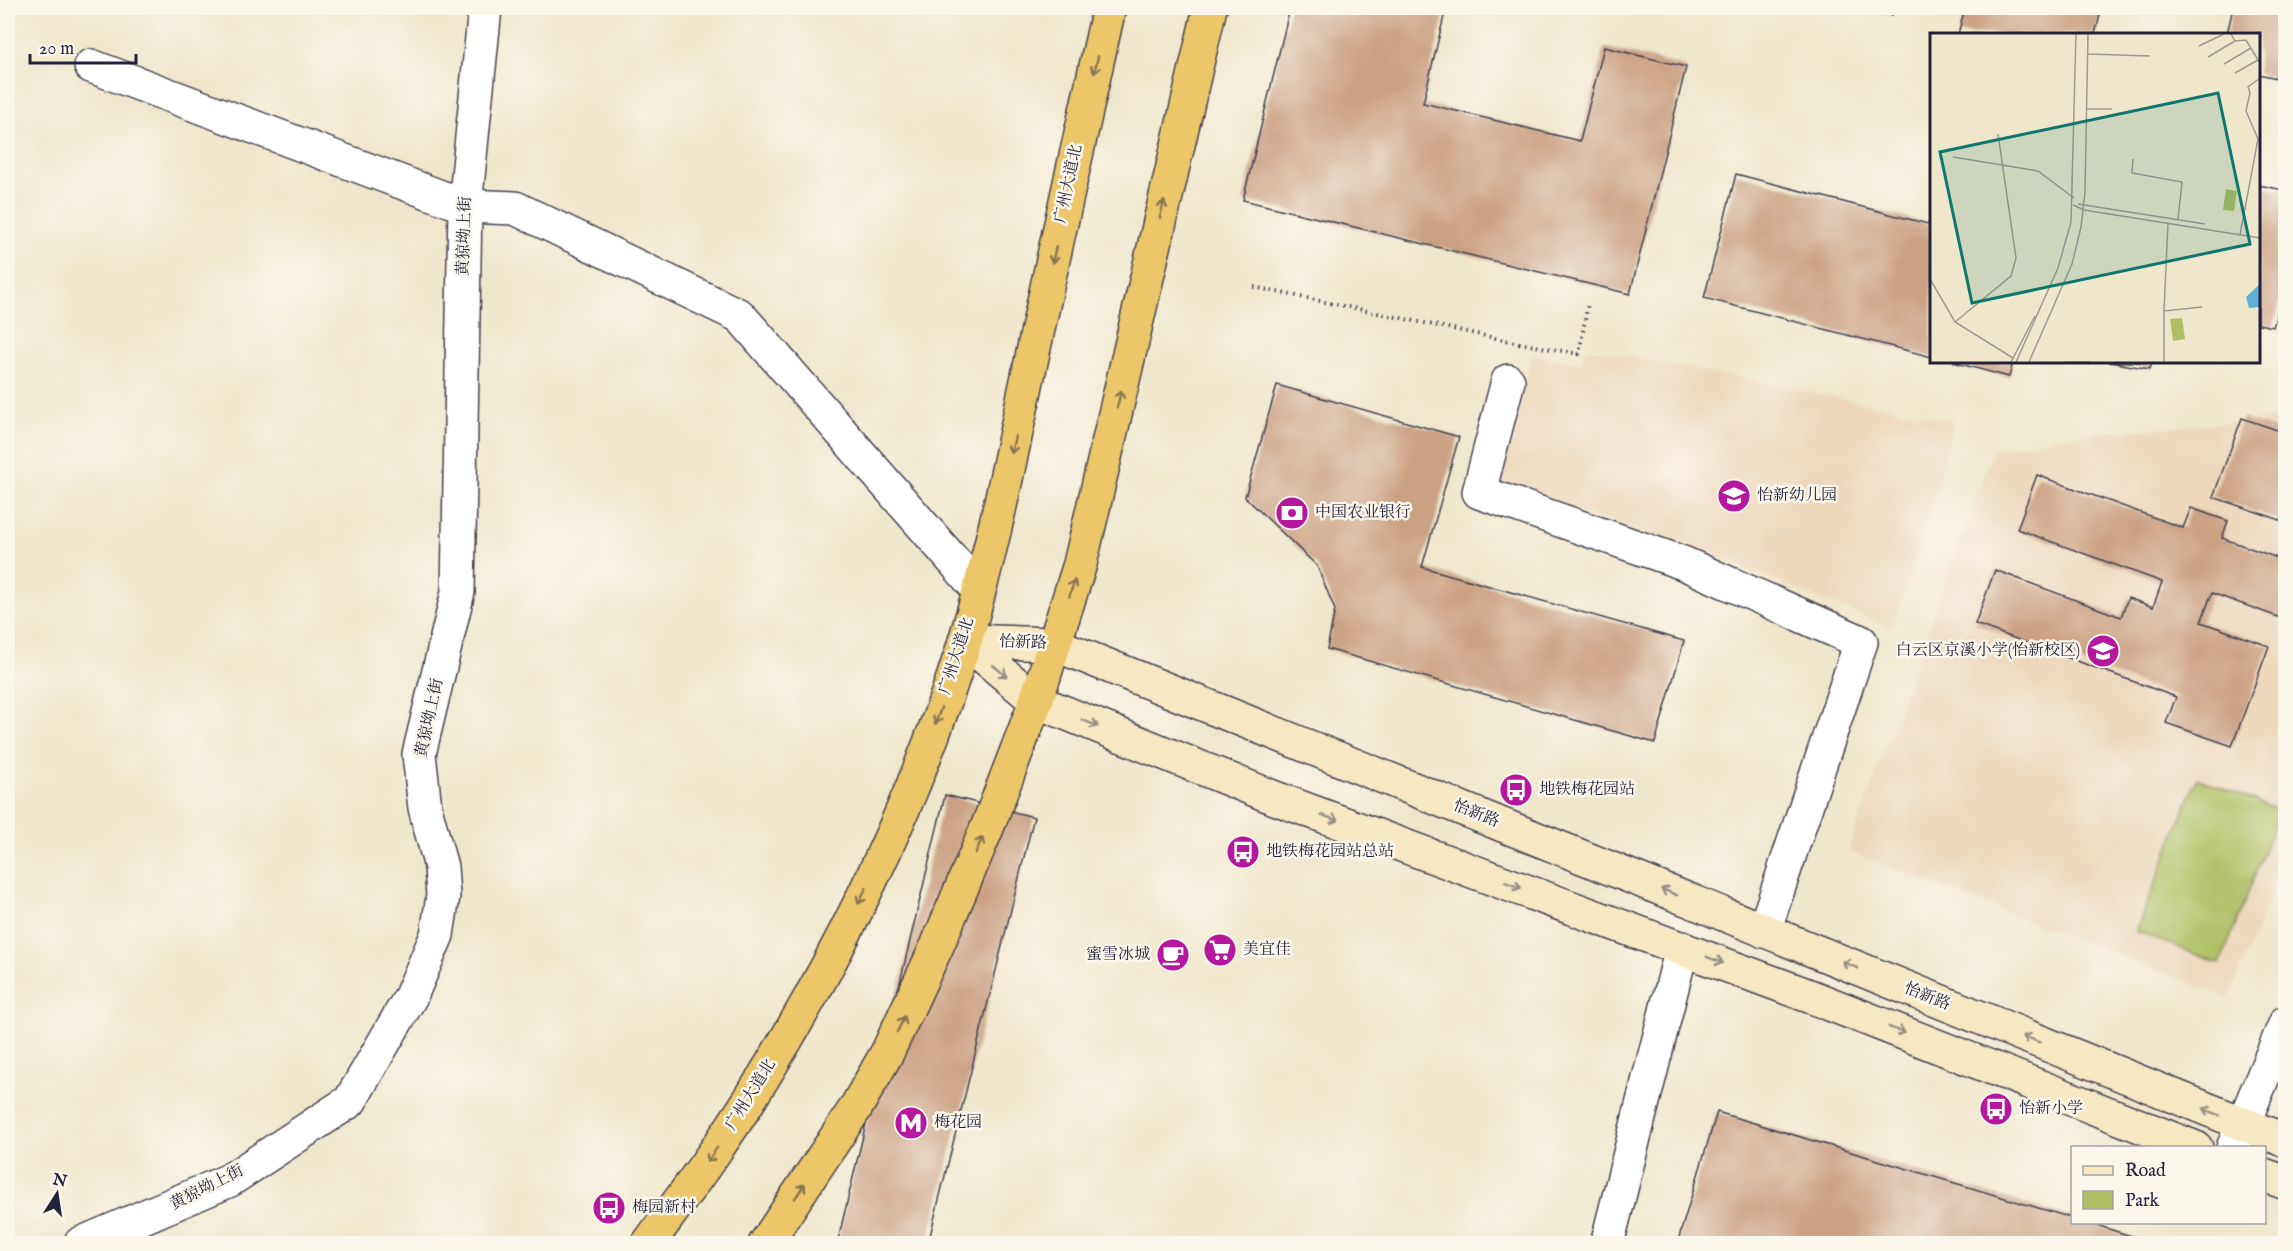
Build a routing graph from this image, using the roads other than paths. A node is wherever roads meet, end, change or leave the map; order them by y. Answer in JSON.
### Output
{"nodes":[{"id":1,"x":485,"y":8,"type":"edge"},
{"id":2,"x":1109,"y":8,"type":"edge"},
{"id":3,"x":1210,"y":8,"type":"edge"},
{"id":4,"x":92,"y":66,"type":"dead end"},
{"id":5,"x":465,"y":206,"type":"junction"},
{"id":6,"x":1508,"y":381,"type":"road end"},
{"id":7,"x":978,"y":589,"type":"junction"},
{"id":8,"x":965,"y":641,"type":"junction"},
{"id":9,"x":1054,"y":644,"type":"junction"},
{"id":10,"x":1036,"y":701,"type":"junction"},
{"id":11,"x":1764,"y":931,"type":"junction"},
{"id":12,"x":1682,"y":948,"type":"junction"},
{"id":13,"x":2286,"y":1022,"type":"edge"},
{"id":14,"x":2238,"y":1136,"type":"edge"},
{"id":15,"x":2286,"y":1141,"type":"edge"},
{"id":16,"x":2191,"y":1146,"type":"edge"},
{"id":17,"x":2266,"y":1174,"type":"edge"},
{"id":18,"x":2286,"y":1183,"type":"edge"},
{"id":19,"x":80,"y":1244,"type":"edge"},
{"id":20,"x":648,"y":1244,"type":"edge"},
{"id":21,"x":765,"y":1244,"type":"edge"},
{"id":22,"x":1607,"y":1244,"type":"edge"}],
"edges":[{"from":1,"to":5,"type":"street","name":"黄猄坳上街"},
{"from":2,"to":7,"type":"highway","name":"广州大道北","one_way":true},
{"from":9,"to":3,"type":"highway","one_way":true},
{"from":4,"to":5,"type":"street"},
{"from":5,"to":7,"type":"street"},
{"from":5,"to":19,"type":"street","name":"黄猄坳上街"},
{"from":6,"to":11,"type":"street"},
{"from":7,"to":8,"type":"highway","name":"广州大道北"},
{"from":8,"to":9,"type":"main road","name":"怡新路"},
{"from":8,"to":10,"type":"main road","name":"怡新路","one_way":true},
{"from":8,"to":20,"type":"highway","name":"广州大道北","one_way":true},
{"from":9,"to":10,"type":"highway"},
{"from":11,"to":9,"type":"main road","name":"怡新路","one_way":true},
{"from":10,"to":12,"type":"main road","name":"怡新路","one_way":true},
{"from":21,"to":10,"type":"highway","one_way":true},
{"from":14,"to":11,"type":"main road","name":"怡新路","one_way":true},
{"from":12,"to":16,"type":"main road","name":"怡新路","one_way":true},
{"from":12,"to":22,"type":"street"},
{"from":13,"to":14,"type":"street"},
{"from":14,"to":15,"type":"main road","name":"怡新路"},
{"from":17,"to":18,"type":"main road"}]}
